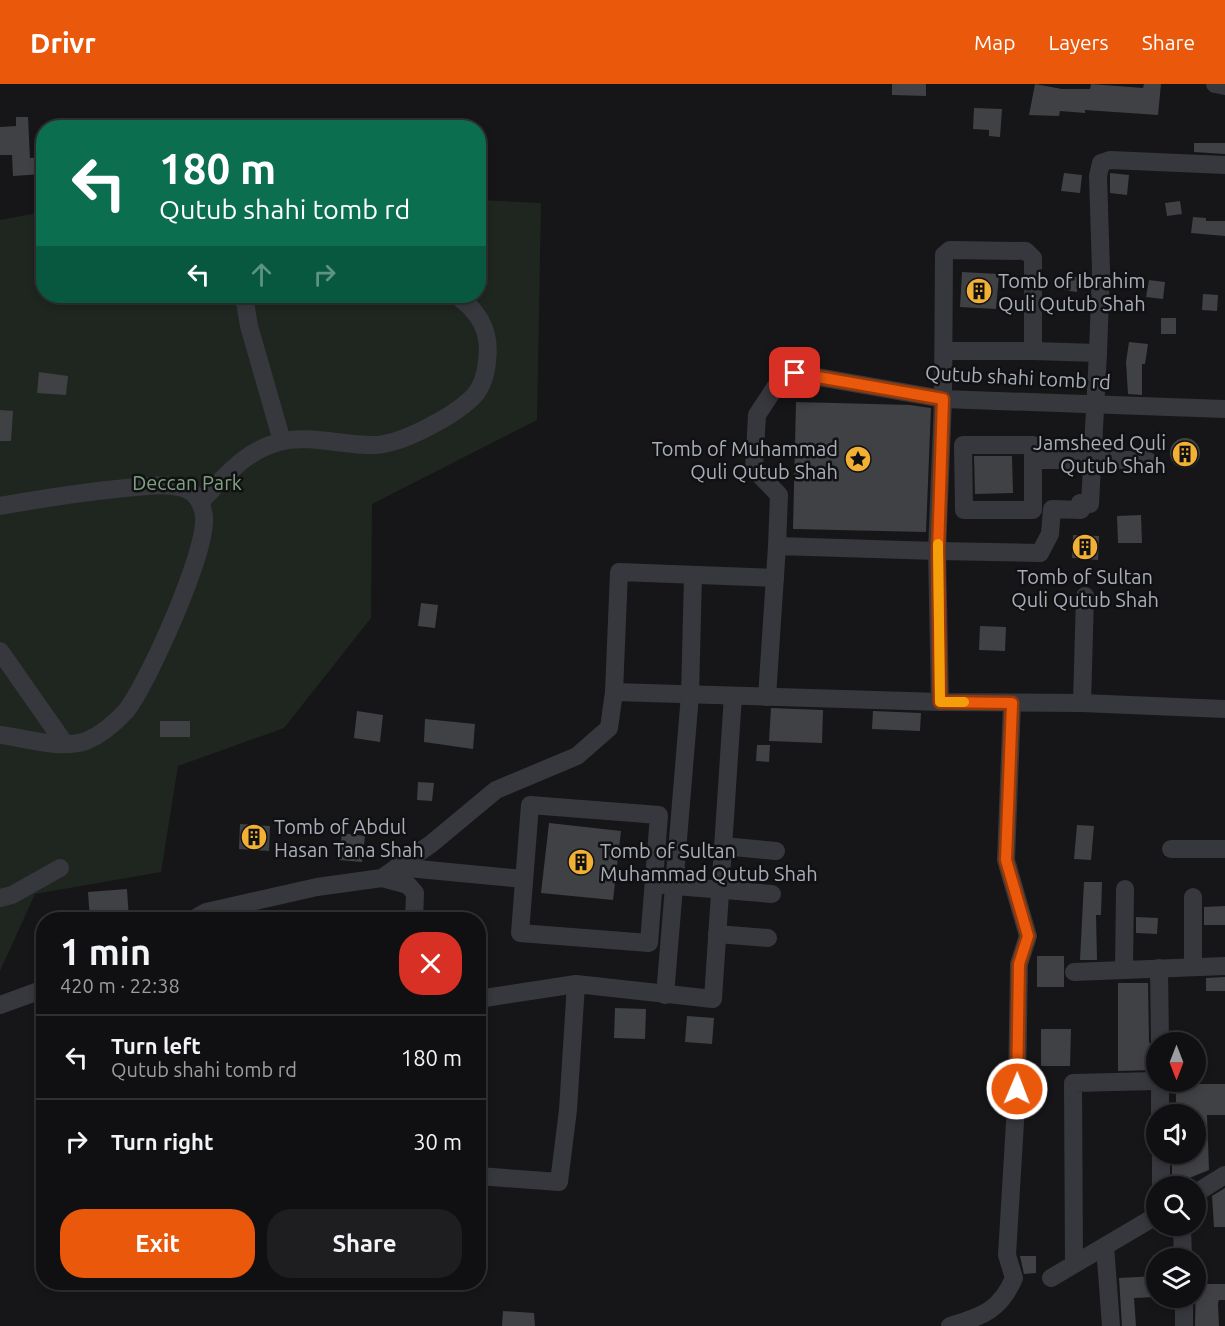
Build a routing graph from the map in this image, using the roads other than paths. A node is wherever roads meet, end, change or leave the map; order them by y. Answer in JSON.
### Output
{"nodes":[{"id":1,"x":1215,"y":84,"type":"edge"},
{"id":2,"x":1225,"y":86,"type":"edge"},
{"id":3,"x":1225,"y":165,"type":"edge"},
{"id":4,"x":245,"y":303,"type":"edge"},
{"id":5,"x":467,"y":303,"type":"edge"},
{"id":6,"x":944,"y":351,"type":"junction"},
{"id":7,"x":1033,"y":351,"type":"junction"},
{"id":8,"x":1098,"y":353,"type":"junction"},
{"id":9,"x":949,"y":399,"type":"junction"},
{"id":10,"x":1096,"y":405,"type":"junction"},
{"id":11,"x":1225,"y":409,"type":"edge"},
{"id":12,"x":282,"y":441,"type":"junction"},
{"id":13,"x":1147,"y":459,"type":"dead end"},
{"id":14,"x":1033,"y":460,"type":"junction"},
{"id":15,"x":1093,"y":460,"type":"junction"},
{"id":16,"x":957,"y":472,"type":"junction"},
{"id":17,"x":201,"y":501,"type":"junction"},
{"id":18,"x":0,"y":506,"type":"edge"},
{"id":19,"x":777,"y":546,"type":"junction"},
{"id":20,"x":944,"y":551,"type":"junction"},
{"id":21,"x":693,"y":575,"type":"junction"},
{"id":22,"x":775,"y":578,"type":"junction"},
{"id":23,"x":1085,"y":596,"type":"dead end"},
{"id":24,"x":0,"y":651,"type":"edge"},
{"id":25,"x":614,"y":692,"type":"junction"},
{"id":26,"x":690,"y":695,"type":"junction"},
{"id":27,"x":733,"y":696,"type":"junction"},
{"id":28,"x":767,"y":697,"type":"junction"},
{"id":29,"x":940,"y":702,"type":"junction"},
{"id":30,"x":1012,"y":703,"type":"junction"},
{"id":31,"x":1082,"y":704,"type":"junction"},
{"id":32,"x":1225,"y":709,"type":"edge"},
{"id":33,"x":0,"y":735,"type":"edge"},
{"id":34,"x":65,"y":744,"type":"junction"},
{"id":35,"x":723,"y":846,"type":"junction"},
{"id":36,"x":1171,"y":849,"type":"dead end"},
{"id":37,"x":1225,"y":849,"type":"edge"},
{"id":38,"x":776,"y":850,"type":"dead end"},
{"id":39,"x":397,"y":867,"type":"junction"},
{"id":40,"x":60,"y":868,"type":"dead end"},
{"id":41,"x":382,"y":878,"type":"junction"},
{"id":42,"x":524,"y":879,"type":"junction"},
{"id":43,"x":654,"y":884,"type":"junction"},
{"id":44,"x":675,"y":886,"type":"junction"},
{"id":45,"x":1125,"y":889,"type":"dead end"},
{"id":46,"x":720,"y":890,"type":"junction"},
{"id":47,"x":772,"y":894,"type":"dead end"},
{"id":48,"x":1193,"y":897,"type":"dead end"},
{"id":49,"x":0,"y":898,"type":"edge"},
{"id":50,"x":206,"y":912,"type":"edge"},
{"id":51,"x":414,"y":912,"type":"edge"},
{"id":52,"x":717,"y":934,"type":"junction"},
{"id":53,"x":768,"y":938,"type":"dead end"},
{"id":54,"x":1225,"y":966,"type":"edge"},
{"id":55,"x":1193,"y":967,"type":"junction"},
{"id":56,"x":1159,"y":968,"type":"junction"},
{"id":57,"x":1124,"y":970,"type":"junction"},
{"id":58,"x":1074,"y":972,"type":"dead end"},
{"id":59,"x":576,"y":984,"type":"junction"},
{"id":60,"x":36,"y":992,"type":"edge"},
{"id":61,"x":665,"y":995,"type":"junction"},
{"id":62,"x":486,"y":998,"type":"edge"},
{"id":63,"x":0,"y":1005,"type":"edge"},
{"id":64,"x":1160,"y":1032,"type":"edge"},
{"id":65,"x":1146,"y":1082,"type":"edge"},
{"id":66,"x":1225,"y":1175,"type":"edge"},
{"id":67,"x":486,"y":1177,"type":"edge"},
{"id":68,"x":1206,"y":1187,"type":"edge"},
{"id":69,"x":1146,"y":1222,"type":"edge"},
{"id":70,"x":1105,"y":1246,"type":"junction"},
{"id":71,"x":1074,"y":1264,"type":"junction"},
{"id":72,"x":1051,"y":1278,"type":"dead end"},
{"id":73,"x":1184,"y":1308,"type":"edge"},
{"id":74,"x":950,"y":1326,"type":"edge"},
{"id":75,"x":1111,"y":1326,"type":"edge"},
{"id":76,"x":1184,"y":1326,"type":"edge"}],
"edges":[{"from":1,"to":2,"type":"street"},
{"from":3,"to":8,"type":"street"},
{"from":4,"to":12,"type":"street"},
{"from":5,"to":12,"type":"street"},
{"from":6,"to":7,"type":"street"},
{"from":6,"to":7,"type":"street"},
{"from":6,"to":9,"type":"street"},
{"from":7,"to":8,"type":"street"},
{"from":8,"to":10,"type":"street"},
{"from":9,"to":10,"type":"street","name":"Qutub shahi tomb rd"},
{"from":9,"to":16,"type":"street"},
{"from":9,"to":19,"type":"street","name":"Qutub shahi tomb rd"},
{"from":9,"to":20,"type":"street"},
{"from":10,"to":11,"type":"street","name":"Qutub shahi tomb rd"},
{"from":10,"to":15,"type":"street"},
{"from":12,"to":17,"type":"street"},
{"from":13,"to":15,"type":"street"},
{"from":14,"to":15,"type":"street"},
{"from":14,"to":16,"type":"street"},
{"from":14,"to":16,"type":"street"},
{"from":15,"to":20,"type":"street"},
{"from":16,"to":20,"type":"street"},
{"from":17,"to":18,"type":"street"},
{"from":17,"to":34,"type":"street"},
{"from":19,"to":20,"type":"street"},
{"from":19,"to":22,"type":"street","name":"Qutub shahi tomb rd"},
{"from":20,"to":29,"type":"street"},
{"from":21,"to":22,"type":"street"},
{"from":21,"to":25,"type":"street"},
{"from":21,"to":26,"type":"street"},
{"from":22,"to":28,"type":"street","name":"Qutub shahi tomb rd"},
{"from":23,"to":31,"type":"street"},
{"from":24,"to":34,"type":"street"},
{"from":25,"to":26,"type":"street"},
{"from":25,"to":39,"type":"street"},
{"from":26,"to":27,"type":"street"},
{"from":26,"to":44,"type":"street"},
{"from":27,"to":28,"type":"street"},
{"from":27,"to":35,"type":"street"},
{"from":28,"to":29,"type":"street"},
{"from":29,"to":30,"type":"street"},
{"from":30,"to":31,"type":"street"},
{"from":30,"to":74,"type":"street"},
{"from":31,"to":32,"type":"street"},
{"from":33,"to":34,"type":"street"},
{"from":35,"to":38,"type":"street"},
{"from":35,"to":46,"type":"street"},
{"from":36,"to":37,"type":"street"},
{"from":39,"to":41,"type":"street"},
{"from":39,"to":42,"type":"street"},
{"from":40,"to":49,"type":"street"},
{"from":41,"to":50,"type":"street"},
{"from":41,"to":51,"type":"street"},
{"from":42,"to":43,"type":"street"},
{"from":42,"to":43,"type":"street"},
{"from":43,"to":44,"type":"street"},
{"from":44,"to":46,"type":"street"},
{"from":44,"to":61,"type":"street"},
{"from":45,"to":57,"type":"street"},
{"from":46,"to":47,"type":"street"},
{"from":46,"to":52,"type":"street"},
{"from":48,"to":55,"type":"street"},
{"from":52,"to":53,"type":"street"},
{"from":52,"to":61,"type":"street"},
{"from":54,"to":55,"type":"street"},
{"from":55,"to":56,"type":"street"},
{"from":56,"to":57,"type":"street"},
{"from":56,"to":64,"type":"street"},
{"from":57,"to":58,"type":"street"},
{"from":59,"to":61,"type":"street"},
{"from":59,"to":62,"type":"street"},
{"from":59,"to":67,"type":"street"},
{"from":60,"to":63,"type":"street"},
{"from":65,"to":71,"type":"street"},
{"from":66,"to":68,"type":"street"},
{"from":69,"to":70,"type":"street"},
{"from":70,"to":71,"type":"street"},
{"from":70,"to":75,"type":"street"},
{"from":71,"to":72,"type":"street"},
{"from":73,"to":76,"type":"street"}]}
